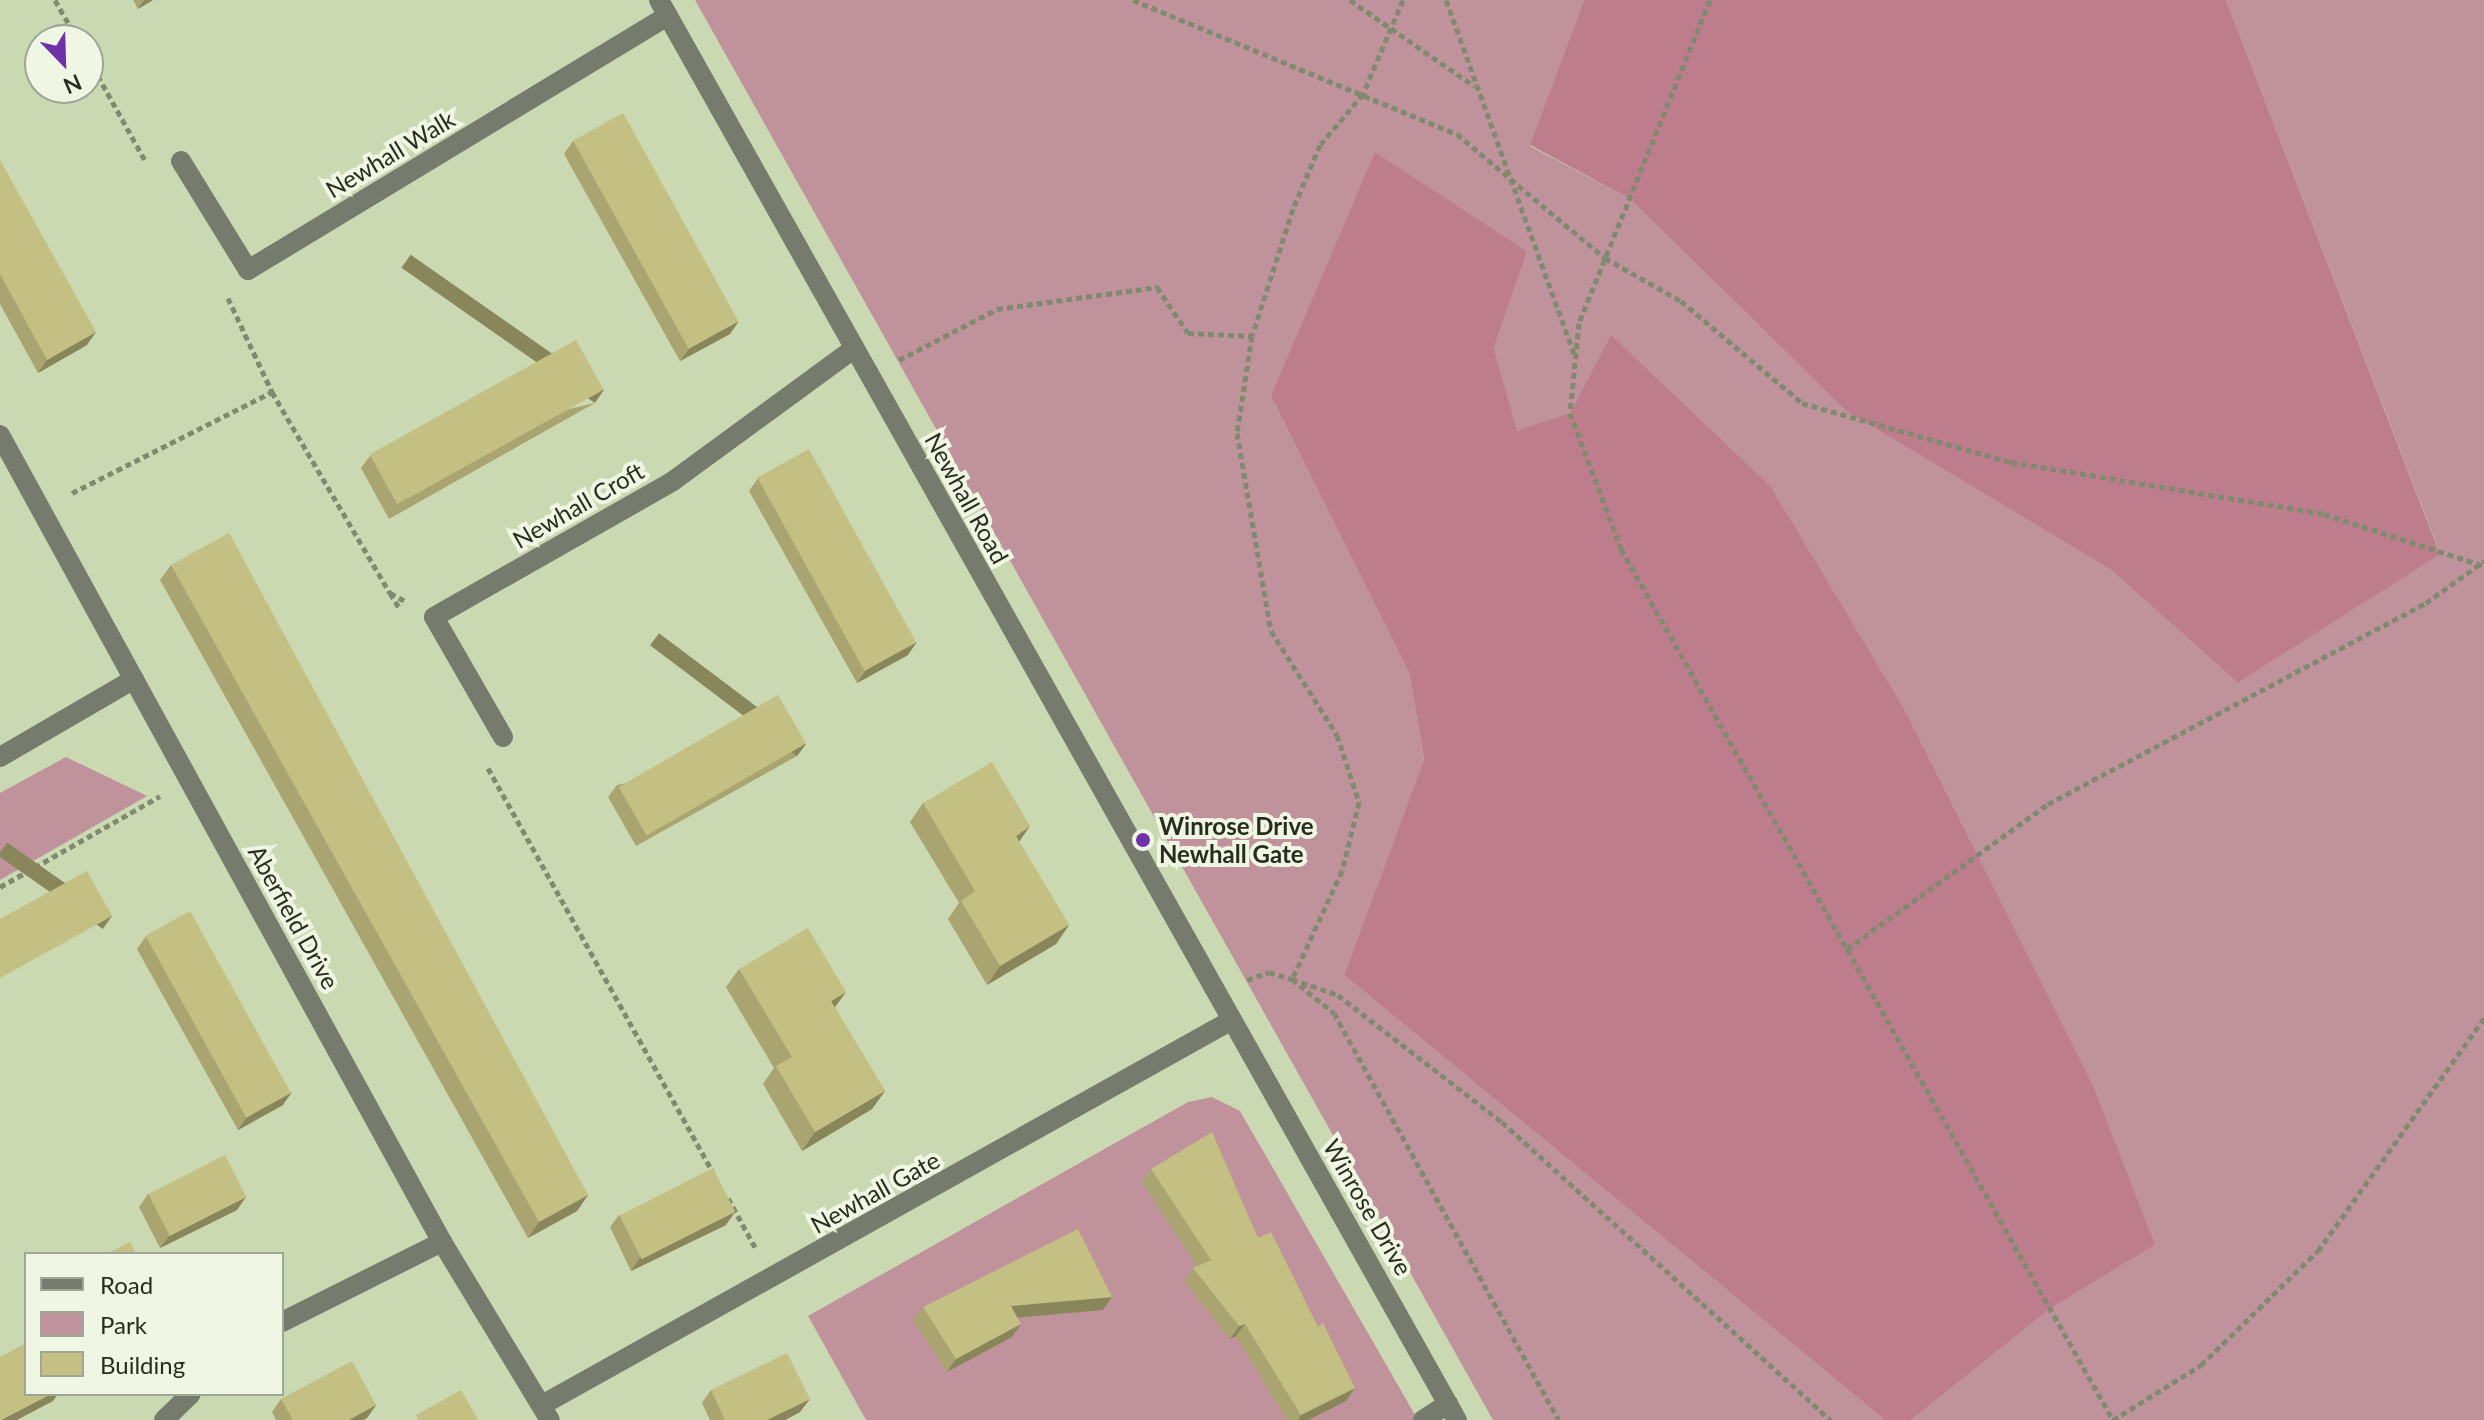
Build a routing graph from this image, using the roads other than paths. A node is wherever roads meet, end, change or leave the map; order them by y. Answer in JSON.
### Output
{"nodes":[{"id":1,"x":663,"y":8,"type":"edge"},
{"id":2,"x":181,"y":161,"type":"dead end"},
{"id":3,"x":855,"y":348,"type":"junction"},
{"id":4,"x":0,"y":435,"type":"edge"},
{"id":5,"x":134,"y":679,"type":"junction"},
{"id":6,"x":503,"y":737,"type":"dead end"},
{"id":7,"x":0,"y":757,"type":"edge"},
{"id":8,"x":1232,"y":1020,"type":"junction"},
{"id":9,"x":442,"y":1242,"type":"junction"},
{"id":10,"x":284,"y":1321,"type":"edge"},
{"id":11,"x":189,"y":1396,"type":"edge"},
{"id":12,"x":546,"y":1412,"type":"edge"},
{"id":13,"x":1453,"y":1412,"type":"edge"},
{"id":14,"x":164,"y":1420,"type":"edge"},
{"id":15,"x":1423,"y":1420,"type":"edge"}],
"edges":[{"from":1,"to":2,"type":"street","name":"Newhall Walk"},
{"from":1,"to":3,"type":"street","name":"Newhall Road"},
{"from":3,"to":6,"type":"street","name":"Newhall Croft"},
{"from":3,"to":8,"type":"street","name":"Newhall Road"},
{"from":4,"to":5,"type":"street","name":"Aberfield Drive"},
{"from":5,"to":7,"type":"street"},
{"from":5,"to":9,"type":"street","name":"Aberfield Drive"},
{"from":8,"to":12,"type":"street","name":"Newhall Gate"},
{"from":8,"to":13,"type":"street","name":"Winrose Drive"},
{"from":9,"to":10,"type":"street"},
{"from":9,"to":12,"type":"street","name":"Aberfield Drive"},
{"from":11,"to":14,"type":"street"},
{"from":13,"to":15,"type":"street"}]}
